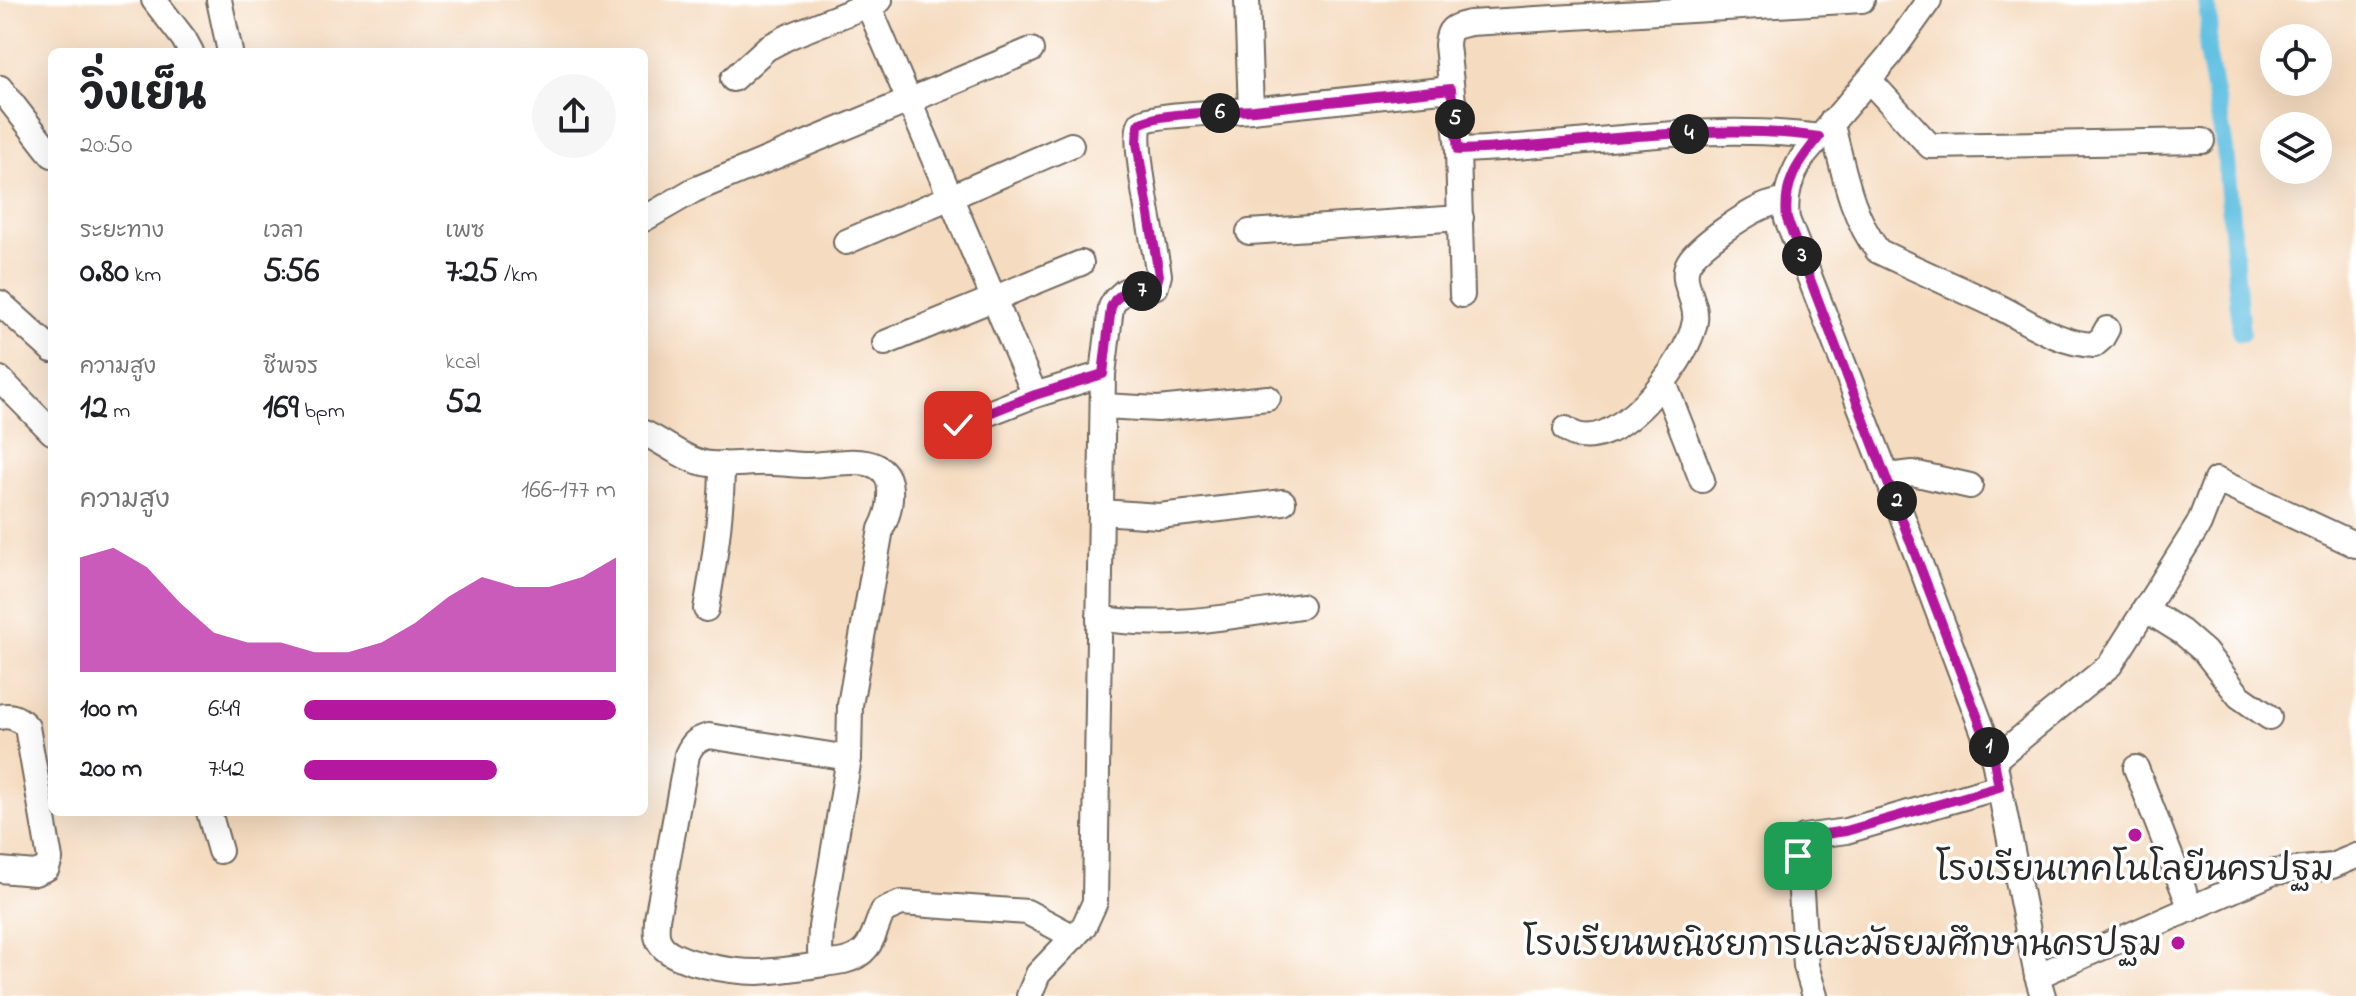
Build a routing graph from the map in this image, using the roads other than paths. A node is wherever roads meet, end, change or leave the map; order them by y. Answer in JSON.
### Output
{"nodes":[{"id":1,"x":154,"y":0,"type":"edge"},
{"id":2,"x":219,"y":0,"type":"edge"},
{"id":3,"x":1247,"y":0,"type":"edge"},
{"id":4,"x":1862,"y":0,"type":"edge"},
{"id":5,"x":1929,"y":0,"type":"edge"},
{"id":6,"x":872,"y":2,"type":"edge"},
{"id":7,"x":1610,"y":7,"type":"edge"},
{"id":8,"x":189,"y":48,"type":"edge"},
{"id":9,"x":229,"y":48,"type":"edge"},
{"id":10,"x":1031,"y":50,"type":"dead end"},
{"id":11,"x":733,"y":79,"type":"dead end"},
{"id":12,"x":1869,"y":80,"type":"junction"},
{"id":13,"x":0,"y":88,"type":"edge"},
{"id":14,"x":1451,"y":89,"type":"junction"},
{"id":15,"x":908,"y":101,"type":"junction"},
{"id":16,"x":1251,"y":110,"type":"junction"},
{"id":17,"x":1825,"y":130,"type":"junction"},
{"id":18,"x":2202,"y":141,"type":"dead end"},
{"id":19,"x":1071,"y":145,"type":"dead end"},
{"id":20,"x":48,"y":150,"type":"edge"},
{"id":21,"x":1458,"y":150,"type":"junction"},
{"id":22,"x":950,"y":198,"type":"junction"},
{"id":23,"x":1785,"y":201,"type":"junction"},
{"id":24,"x":648,"y":217,"type":"edge"},
{"id":25,"x":1461,"y":218,"type":"junction"},
{"id":26,"x":1249,"y":232,"type":"dead end"},
{"id":27,"x":846,"y":242,"type":"dead end"},
{"id":28,"x":1081,"y":263,"type":"dead end"},
{"id":29,"x":1462,"y":295,"type":"dead end"},
{"id":30,"x":994,"y":300,"type":"junction"},
{"id":31,"x":0,"y":303,"type":"edge"},
{"id":32,"x":2107,"y":329,"type":"dead end"},
{"id":33,"x":885,"y":343,"type":"dead end"},
{"id":34,"x":48,"y":346,"type":"edge"},
{"id":35,"x":1103,"y":374,"type":"junction"},
{"id":36,"x":0,"y":379,"type":"edge"},
{"id":37,"x":1664,"y":383,"type":"junction"},
{"id":38,"x":1035,"y":395,"type":"junction"},
{"id":39,"x":1268,"y":398,"type":"dead end"},
{"id":40,"x":1103,"y":406,"type":"junction"},
{"id":41,"x":958,"y":425,"type":"dead end"},
{"id":42,"x":48,"y":428,"type":"edge"},
{"id":43,"x":1566,"y":429,"type":"dead end"},
{"id":44,"x":648,"y":435,"type":"edge"},
{"id":45,"x":722,"y":464,"type":"junction"},
{"id":46,"x":1887,"y":476,"type":"junction"},
{"id":47,"x":1702,"y":480,"type":"dead end"},
{"id":48,"x":1970,"y":486,"type":"dead end"},
{"id":49,"x":1283,"y":502,"type":"dead end"},
{"id":50,"x":1101,"y":512,"type":"junction"},
{"id":51,"x":2356,"y":545,"type":"edge"},
{"id":52,"x":1301,"y":606,"type":"dead end"},
{"id":53,"x":706,"y":609,"type":"dead end"},
{"id":54,"x":2145,"y":609,"type":"junction"},
{"id":55,"x":1099,"y":618,"type":"junction"},
{"id":56,"x":0,"y":717,"type":"edge"},
{"id":57,"x":2269,"y":717,"type":"dead end"},
{"id":58,"x":849,"y":758,"type":"junction"},
{"id":59,"x":1994,"y":760,"type":"junction"},
{"id":60,"x":2136,"y":768,"type":"dead end"},
{"id":61,"x":1999,"y":787,"type":"junction"},
{"id":62,"x":210,"y":816,"type":"edge"},
{"id":63,"x":220,"y":851,"type":"dead end"},
{"id":64,"x":2356,"y":856,"type":"edge"},
{"id":65,"x":0,"y":870,"type":"edge"},
{"id":66,"x":2191,"y":909,"type":"junction"},
{"id":67,"x":1074,"y":937,"type":"junction"},
{"id":68,"x":824,"y":964,"type":"junction"},
{"id":69,"x":2039,"y":990,"type":"edge"},
{"id":70,"x":1029,"y":996,"type":"edge"},
{"id":71,"x":1815,"y":996,"type":"edge"}],
"edges":[{"from":1,"to":8,"type":"street"},
{"from":2,"to":9,"type":"street"},
{"from":3,"to":16,"type":"street"},
{"from":4,"to":7,"type":"street"},
{"from":5,"to":12,"type":"street"},
{"from":6,"to":11,"type":"street"},
{"from":6,"to":15,"type":"street"},
{"from":7,"to":14,"type":"street"},
{"from":10,"to":15,"type":"street"},
{"from":12,"to":17,"type":"street"},
{"from":12,"to":18,"type":"street"},
{"from":13,"to":20,"type":"street"},
{"from":14,"to":16,"type":"street"},
{"from":14,"to":21,"type":"street"},
{"from":15,"to":22,"type":"street"},
{"from":15,"to":24,"type":"street"},
{"from":16,"to":35,"type":"street"},
{"from":17,"to":21,"type":"street"},
{"from":17,"to":23,"type":"street"},
{"from":17,"to":32,"type":"street"},
{"from":19,"to":22,"type":"street"},
{"from":21,"to":25,"type":"street"},
{"from":22,"to":27,"type":"street"},
{"from":22,"to":30,"type":"street"},
{"from":23,"to":37,"type":"street"},
{"from":23,"to":46,"type":"street"},
{"from":25,"to":26,"type":"street"},
{"from":25,"to":29,"type":"street"},
{"from":28,"to":30,"type":"street"},
{"from":30,"to":33,"type":"street"},
{"from":30,"to":38,"type":"street"},
{"from":31,"to":34,"type":"street"},
{"from":35,"to":38,"type":"street"},
{"from":35,"to":40,"type":"street"},
{"from":36,"to":42,"type":"street"},
{"from":37,"to":43,"type":"street"},
{"from":37,"to":47,"type":"street"},
{"from":38,"to":41,"type":"street"},
{"from":39,"to":40,"type":"street"},
{"from":40,"to":50,"type":"street"},
{"from":44,"to":45,"type":"street"},
{"from":45,"to":53,"type":"street"},
{"from":45,"to":58,"type":"street"},
{"from":46,"to":48,"type":"street"},
{"from":46,"to":59,"type":"street"},
{"from":49,"to":50,"type":"street"},
{"from":50,"to":55,"type":"street"},
{"from":51,"to":54,"type":"street"},
{"from":52,"to":55,"type":"street"},
{"from":54,"to":57,"type":"street"},
{"from":54,"to":59,"type":"street"},
{"from":55,"to":67,"type":"street"},
{"from":56,"to":65,"type":"street"},
{"from":58,"to":68,"type":"street"},
{"from":58,"to":68,"type":"street"},
{"from":59,"to":61,"type":"street"},
{"from":60,"to":66,"type":"street"},
{"from":61,"to":69,"type":"street"},
{"from":61,"to":71,"type":"street"},
{"from":62,"to":63,"type":"street"},
{"from":64,"to":66,"type":"street"},
{"from":66,"to":69,"type":"street"},
{"from":67,"to":68,"type":"street"},
{"from":67,"to":70,"type":"street"}]}
